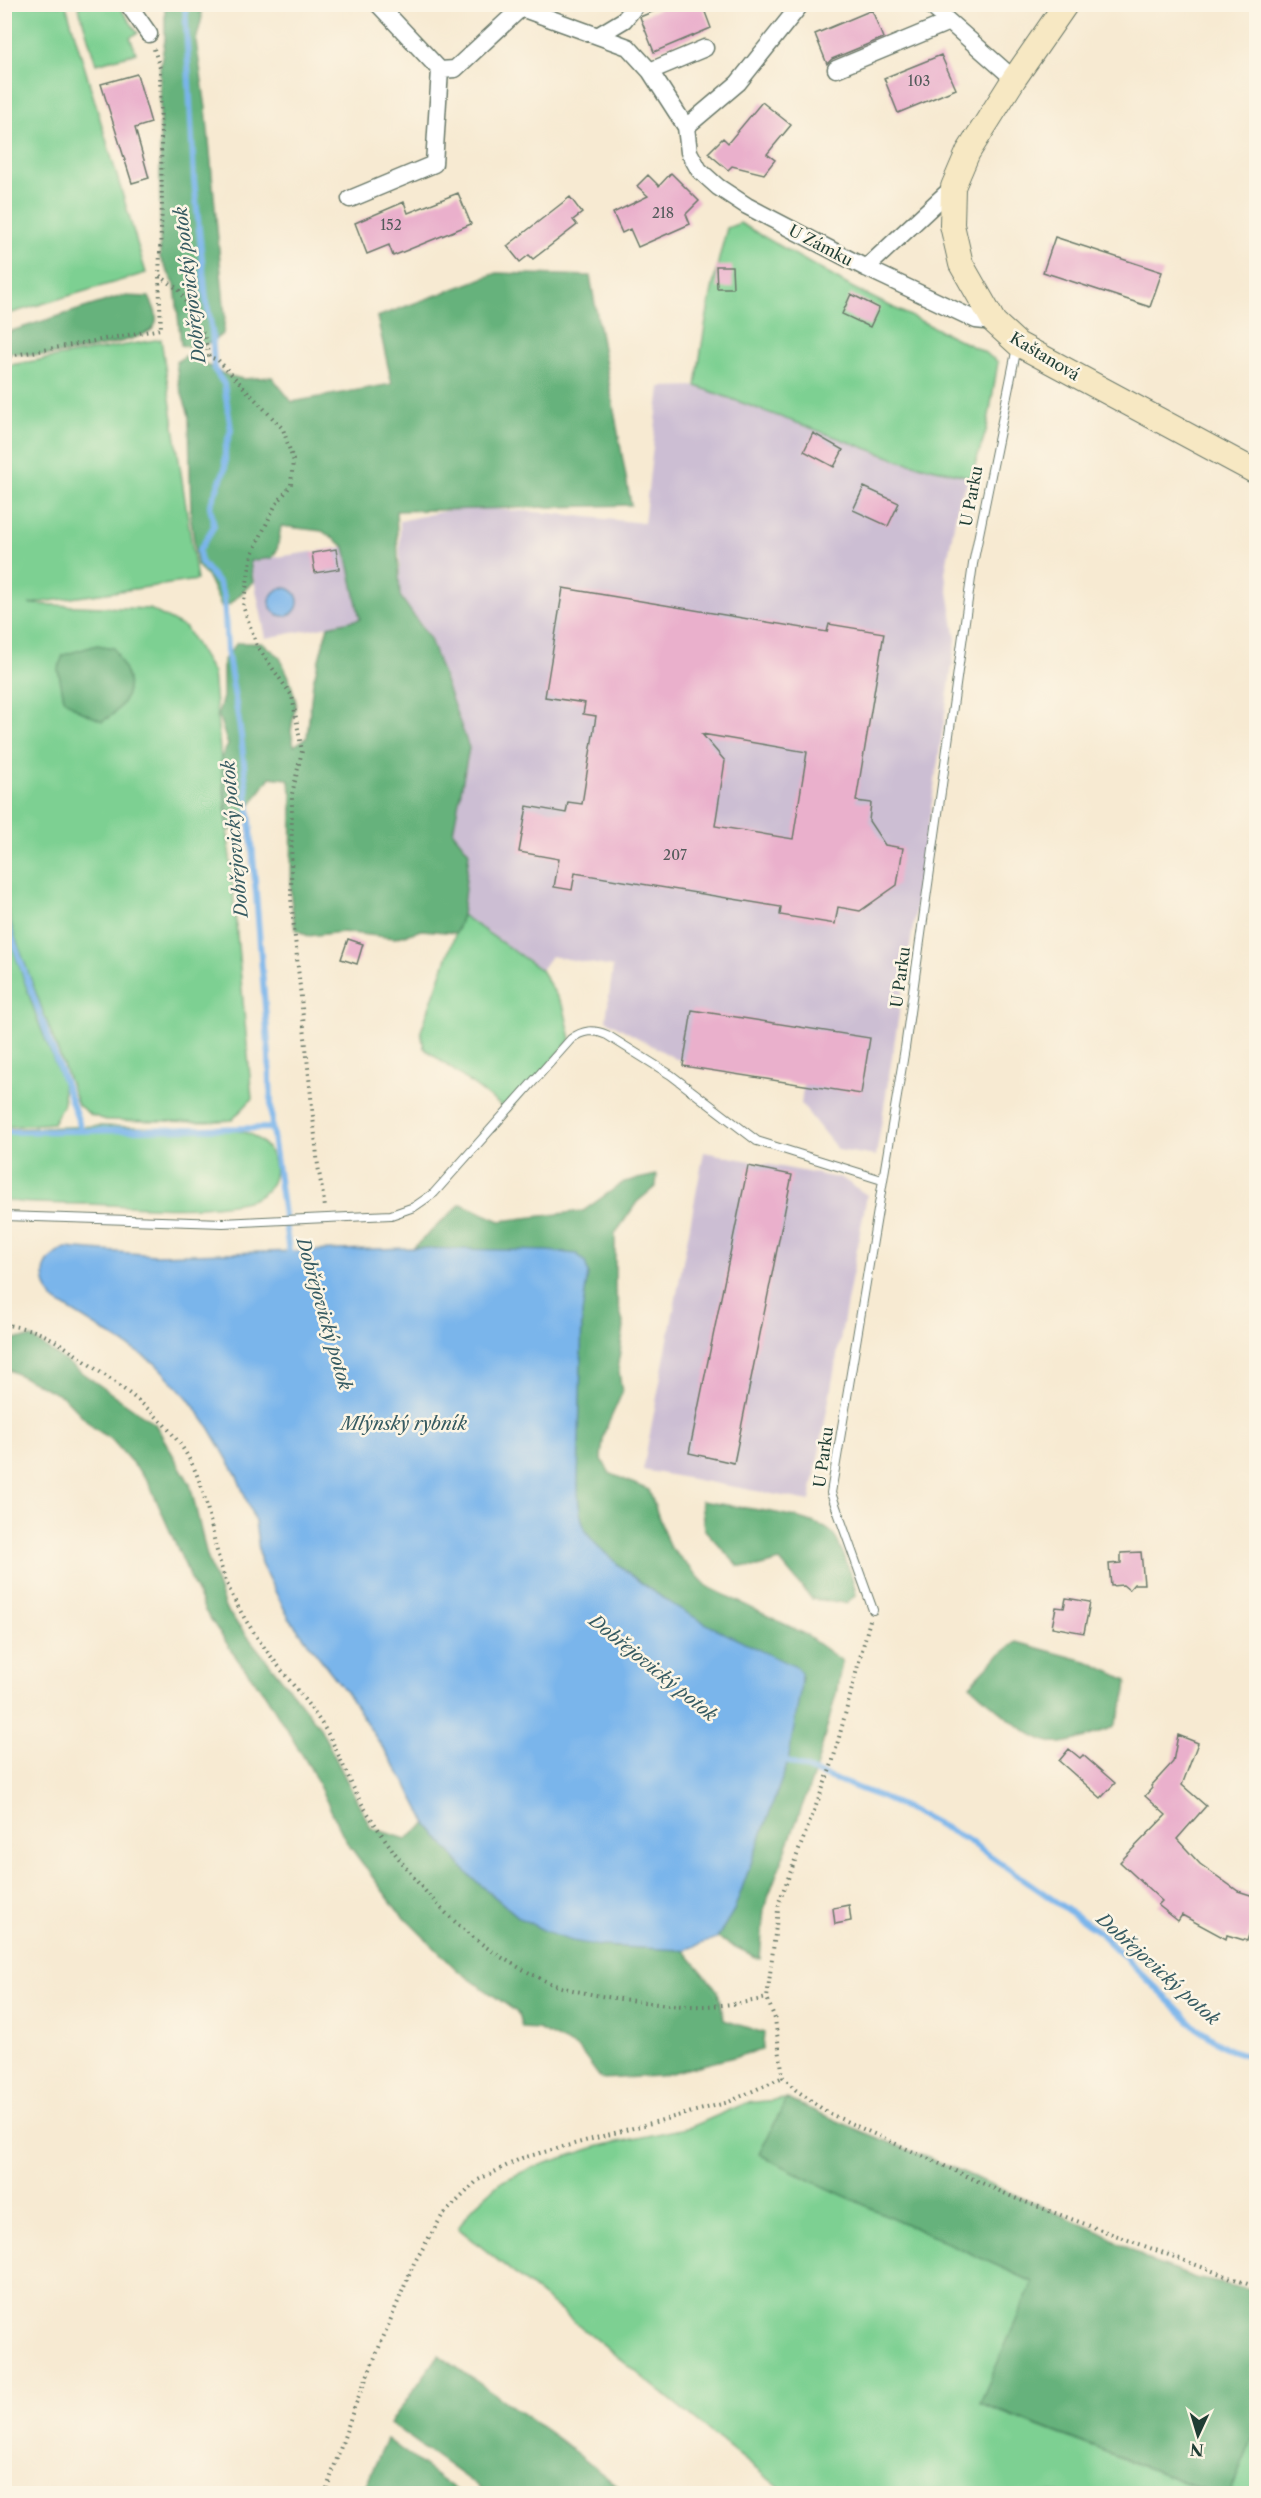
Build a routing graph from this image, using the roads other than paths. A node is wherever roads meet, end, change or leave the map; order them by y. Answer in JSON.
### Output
{"nodes":[{"id":1,"x":128,"y":4,"type":"edge"},
{"id":2,"x":378,"y":4,"type":"edge"},
{"id":3,"x":637,"y":4,"type":"edge"},
{"id":4,"x":801,"y":4,"type":"edge"},
{"id":5,"x":929,"y":4,"type":"edge"},
{"id":6,"x":1066,"y":4,"type":"edge"},
{"id":7,"x":523,"y":6,"type":"edge"},
{"id":8,"x":949,"y":22,"type":"junction"},
{"id":9,"x":598,"y":35,"type":"junction"},
{"id":10,"x":151,"y":39,"type":"road end"},
{"id":11,"x":705,"y":48,"type":"dead end"},
{"id":12,"x":836,"y":69,"type":"dead end"},
{"id":13,"x":440,"y":70,"type":"junction"},
{"id":14,"x":650,"y":71,"type":"junction"},
{"id":15,"x":1014,"y":79,"type":"junction"},
{"id":16,"x":686,"y":127,"type":"junction"},
{"id":17,"x":953,"y":186,"type":"junction"},
{"id":18,"x":350,"y":199,"type":"dead end"},
{"id":19,"x":866,"y":268,"type":"junction"},
{"id":20,"x":994,"y":322,"type":"junction"},
{"id":21,"x":1018,"y":344,"type":"junction"},
{"id":22,"x":1257,"y":472,"type":"edge"},
{"id":23,"x":882,"y":1180,"type":"junction"},
{"id":24,"x":4,"y":1216,"type":"edge"},
{"id":25,"x":873,"y":1610,"type":"road end"}],
"edges":[{"from":1,"to":10,"type":"street"},
{"from":2,"to":13,"type":"street"},
{"from":3,"to":9,"type":"street"},
{"from":4,"to":16,"type":"street"},
{"from":5,"to":8,"type":"street"},
{"from":6,"to":15,"type":"street","name":"Kaštanová"},
{"from":7,"to":9,"type":"street","name":"U Zámku"},
{"from":7,"to":13,"type":"street","name":"U Zámku"},
{"from":8,"to":12,"type":"street"},
{"from":8,"to":15,"type":"street"},
{"from":9,"to":14,"type":"street","name":"U Zámku"},
{"from":11,"to":14,"type":"street"},
{"from":13,"to":18,"type":"street"},
{"from":14,"to":16,"type":"street","name":"U Zámku"},
{"from":15,"to":17,"type":"street","name":"Kaštanová"},
{"from":16,"to":19,"type":"street","name":"U Zámku"},
{"from":17,"to":19,"type":"street"},
{"from":17,"to":20,"type":"street","name":"Kaštanová"},
{"from":19,"to":20,"type":"street","name":"U Zámku"},
{"from":20,"to":21,"type":"street","name":"Kaštanová"},
{"from":21,"to":22,"type":"street","name":"Kaštanová"},
{"from":21,"to":23,"type":"lane","name":"U Parku"},
{"from":23,"to":24,"type":"lane"},
{"from":23,"to":25,"type":"lane","name":"U Parku"}]}
